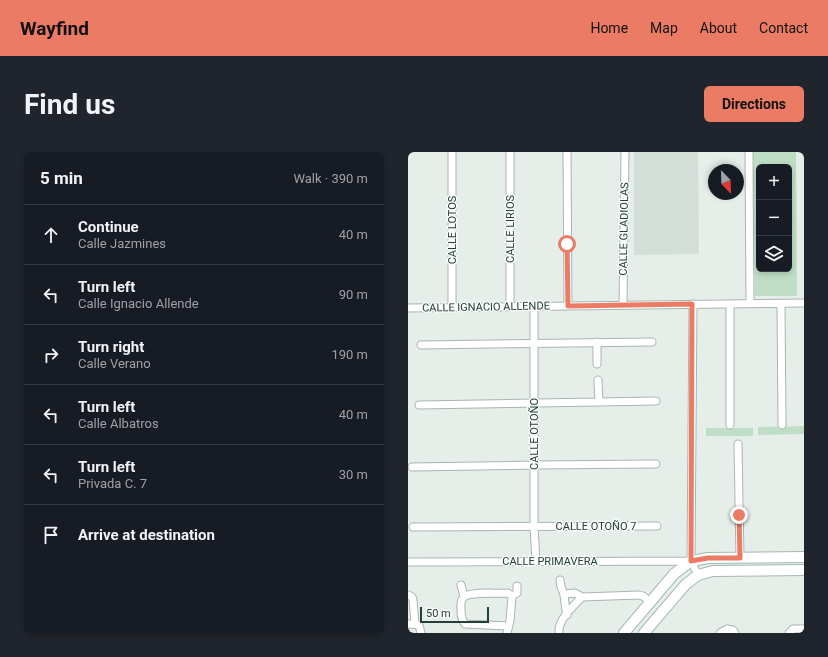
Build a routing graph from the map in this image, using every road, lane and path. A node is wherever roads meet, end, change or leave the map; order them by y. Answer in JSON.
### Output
{"nodes":[{"id":1,"x":452,"y":152,"type":"edge"},
{"id":2,"x":510,"y":152,"type":"edge"},
{"id":3,"x":567,"y":152,"type":"edge"},
{"id":4,"x":625,"y":152,"type":"edge"},
{"id":5,"x":749,"y":152,"type":"edge"},
{"id":6,"x":804,"y":303,"type":"edge"},
{"id":7,"x":692,"y":304,"type":"junction"},
{"id":8,"x":730,"y":304,"type":"junction"},
{"id":9,"x":750,"y":304,"type":"junction"},
{"id":10,"x":781,"y":304,"type":"junction"},
{"id":11,"x":623,"y":305,"type":"junction"},
{"id":12,"x":534,"y":306,"type":"junction"},
{"id":13,"x":568,"y":306,"type":"junction"},
{"id":14,"x":510,"y":307,"type":"junction"},
{"id":15,"x":408,"y":308,"type":"edge"},
{"id":16,"x":452,"y":308,"type":"junction"},
{"id":17,"x":597,"y":342,"type":"junction"},
{"id":18,"x":652,"y":342,"type":"dead end"},
{"id":19,"x":534,"y":343,"type":"junction"},
{"id":20,"x":422,"y":344,"type":"dead end"},
{"id":21,"x":597,"y":364,"type":"dead end"},
{"id":22,"x":598,"y":380,"type":"dead end"},
{"id":23,"x":656,"y":401,"type":"dead end"},
{"id":24,"x":599,"y":402,"type":"junction"},
{"id":25,"x":535,"y":403,"type":"junction"},
{"id":26,"x":419,"y":405,"type":"dead end"},
{"id":27,"x":730,"y":425,"type":"dead end"},
{"id":28,"x":782,"y":425,"type":"dead end"},
{"id":29,"x":738,"y":444,"type":"dead end"},
{"id":30,"x":656,"y":464,"type":"dead end"},
{"id":31,"x":534,"y":465,"type":"junction"},
{"id":32,"x":412,"y":467,"type":"dead end"},
{"id":33,"x":534,"y":526,"type":"junction"},
{"id":34,"x":657,"y":526,"type":"dead end"},
{"id":35,"x":413,"y":527,"type":"dead end"},
{"id":36,"x":804,"y":557,"type":"edge"},
{"id":37,"x":740,"y":558,"type":"junction"},
{"id":38,"x":536,"y":561,"type":"junction"},
{"id":39,"x":691,"y":561,"type":"junction"},
{"id":40,"x":408,"y":562,"type":"edge"},
{"id":41,"x":804,"y":570,"type":"edge"},
{"id":42,"x":698,"y":575,"type":"junction"},
{"id":43,"x":560,"y":580,"type":"dead end"},
{"id":44,"x":460,"y":586,"type":"dead end"},
{"id":45,"x":517,"y":586,"type":"dead end"},
{"id":46,"x":564,"y":594,"type":"junction"},
{"id":47,"x":408,"y":595,"type":"edge"},
{"id":48,"x":464,"y":596,"type":"junction"},
{"id":49,"x":512,"y":596,"type":"junction"},
{"id":50,"x":582,"y":597,"type":"junction"},
{"id":51,"x":650,"y":602,"type":"junction"},
{"id":52,"x":566,"y":615,"type":"junction"},
{"id":53,"x":412,"y":624,"type":"edge"},
{"id":54,"x":508,"y":629,"type":"edge"},
{"id":55,"x":804,"y":629,"type":"edge"},
{"id":56,"x":559,"y":631,"type":"dead end"},
{"id":57,"x":421,"y":633,"type":"edge"},
{"id":58,"x":624,"y":633,"type":"edge"},
{"id":59,"x":644,"y":633,"type":"edge"},
{"id":60,"x":720,"y":633,"type":"edge"},
{"id":61,"x":735,"y":633,"type":"edge"},
{"id":62,"x":789,"y":633,"type":"edge"}],
"edges":[{"from":1,"to":16,"type":"street","name":"CALLE LOTOS"},
{"from":2,"to":14,"type":"street","name":"CALLE LIRIOS"},
{"from":3,"to":13,"type":"street"},
{"from":4,"to":11,"type":"street","name":"CALLE GLADIOLAS"},
{"from":5,"to":9,"type":"street"},
{"from":6,"to":10,"type":"street","name":"CALLE IGNACIO ALLENDE"},
{"from":7,"to":8,"type":"street","name":"CALLE IGNACIO ALLENDE"},
{"from":7,"to":11,"type":"street","name":"CALLE IGNACIO ALLENDE"},
{"from":7,"to":39,"type":"street"},
{"from":8,"to":9,"type":"street","name":"CALLE IGNACIO ALLENDE"},
{"from":8,"to":27,"type":"street"},
{"from":9,"to":10,"type":"street","name":"CALLE IGNACIO ALLENDE"},
{"from":10,"to":28,"type":"street"},
{"from":11,"to":13,"type":"street","name":"CALLE IGNACIO ALLENDE"},
{"from":12,"to":13,"type":"street","name":"CALLE IGNACIO ALLENDE"},
{"from":12,"to":14,"type":"street","name":"CALLE IGNACIO ALLENDE"},
{"from":12,"to":19,"type":"street","name":"CALLE OTOÑO"},
{"from":14,"to":16,"type":"street","name":"CALLE IGNACIO ALLENDE"},
{"from":15,"to":16,"type":"street","name":"CALLE IGNACIO ALLENDE"},
{"from":17,"to":18,"type":"street"},
{"from":17,"to":19,"type":"street"},
{"from":17,"to":21,"type":"street"},
{"from":19,"to":20,"type":"street"},
{"from":19,"to":25,"type":"street","name":"CALLE OTOÑO"},
{"from":22,"to":24,"type":"street"},
{"from":23,"to":24,"type":"street"},
{"from":24,"to":25,"type":"street"},
{"from":25,"to":26,"type":"street"},
{"from":25,"to":31,"type":"street","name":"CALLE OTOÑO"},
{"from":29,"to":37,"type":"street"},
{"from":30,"to":31,"type":"street"},
{"from":31,"to":32,"type":"street"},
{"from":31,"to":33,"type":"street","name":"CALLE OTOÑO"},
{"from":33,"to":34,"type":"street","name":"CALLE OTOÑO 7"},
{"from":33,"to":35,"type":"street","name":"CALLE OTOÑO 7"},
{"from":33,"to":38,"type":"street","name":"CALLE OTOÑO"},
{"from":36,"to":37,"type":"street"},
{"from":37,"to":39,"type":"street"},
{"from":38,"to":39,"type":"street","name":"CALLE PRIMAVERA"},
{"from":38,"to":40,"type":"street","name":"CALLE PRIMAVERA"},
{"from":39,"to":42,"type":"street"},
{"from":39,"to":51,"type":"street"},
{"from":41,"to":42,"type":"street"},
{"from":42,"to":59,"type":"street"},
{"from":43,"to":46,"type":"street"},
{"from":44,"to":48,"type":"street"},
{"from":45,"to":49,"type":"street"},
{"from":46,"to":50,"type":"street"},
{"from":46,"to":52,"type":"street"},
{"from":47,"to":53,"type":"street"},
{"from":48,"to":49,"type":"street"},
{"from":48,"to":54,"type":"street"},
{"from":49,"to":54,"type":"street"},
{"from":50,"to":51,"type":"street"},
{"from":50,"to":52,"type":"street"},
{"from":51,"to":58,"type":"street"},
{"from":52,"to":56,"type":"street"},
{"from":53,"to":57,"type":"street"},
{"from":55,"to":62,"type":"street"},
{"from":60,"to":61,"type":"street"}]}
